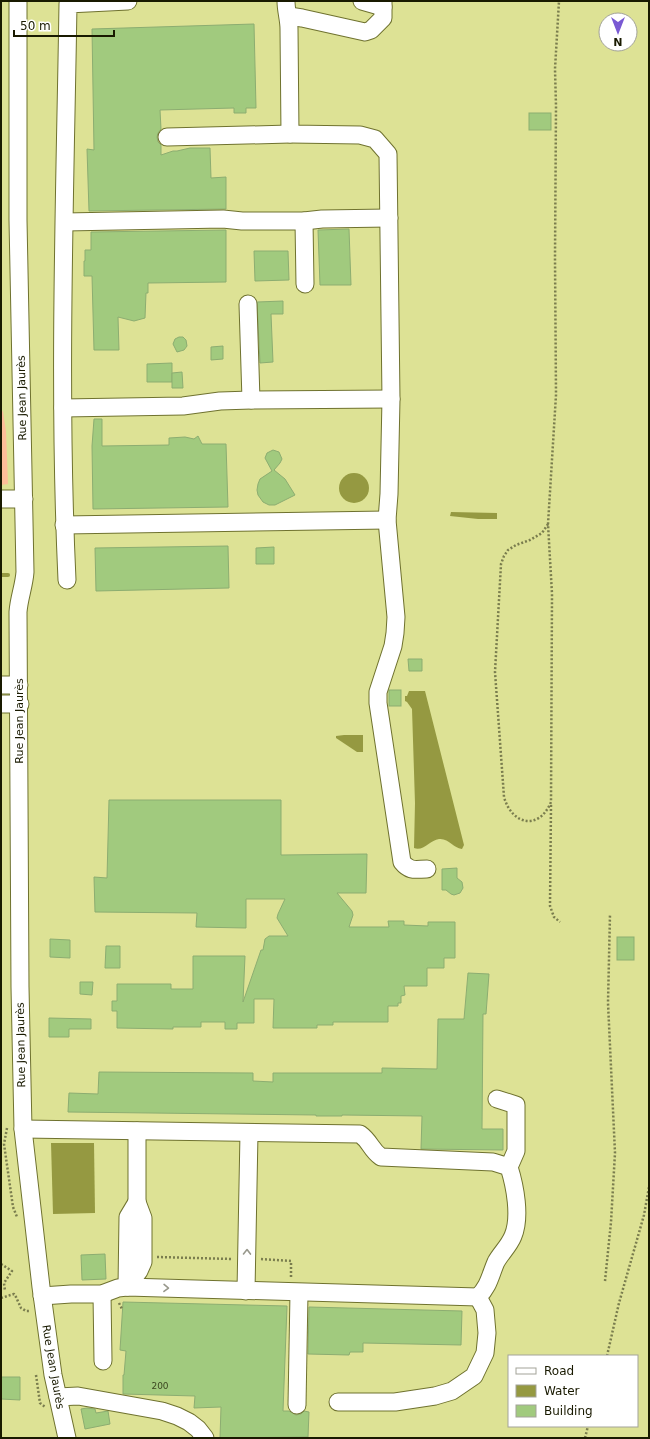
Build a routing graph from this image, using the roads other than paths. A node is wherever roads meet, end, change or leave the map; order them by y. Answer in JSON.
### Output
{"nodes":[{"id":1,"x":18,"y":1,"type":"edge"},
{"id":2,"x":128,"y":1,"type":"edge"},
{"id":3,"x":362,"y":1,"type":"edge"},
{"id":4,"x":383,"y":4,"type":"edge"},
{"id":5,"x":287,"y":9,"type":"edge"},
{"id":6,"x":290,"y":134,"type":"junction"},
{"id":7,"x":166,"y":137,"type":"dead end"},
{"id":8,"x":389,"y":218,"type":"junction"},
{"id":9,"x":304,"y":221,"type":"junction"},
{"id":10,"x":65,"y":222,"type":"junction"},
{"id":11,"x":305,"y":284,"type":"dead end"},
{"id":12,"x":248,"y":304,"type":"dead end"},
{"id":13,"x":391,"y":399,"type":"junction"},
{"id":14,"x":251,"y":400,"type":"junction"},
{"id":15,"x":63,"y":408,"type":"junction"},
{"id":16,"x":1,"y":499,"type":"edge"},
{"id":17,"x":24,"y":499,"type":"junction"},
{"id":18,"x":387,"y":520,"type":"junction"},
{"id":19,"x":64,"y":525,"type":"junction"},
{"id":20,"x":67,"y":580,"type":"dead end"},
{"id":21,"x":1,"y":685,"type":"edge"},
{"id":22,"x":19,"y":685,"type":"junction"},
{"id":23,"x":1,"y":704,"type":"edge"},
{"id":24,"x":20,"y":704,"type":"junction"},
{"id":25,"x":428,"y":869,"type":"dead end"},
{"id":26,"x":497,"y":1099,"type":"dead end"},
{"id":27,"x":23,"y":1129,"type":"junction"},
{"id":28,"x":138,"y":1131,"type":"junction"},
{"id":29,"x":249,"y":1132,"type":"junction"},
{"id":30,"x":509,"y":1167,"type":"junction"},
{"id":31,"x":137,"y":1202,"type":"junction"},
{"id":32,"x":127,"y":1287,"type":"junction"},
{"id":33,"x":246,"y":1291,"type":"junction"},
{"id":34,"x":295,"y":1293,"type":"junction"},
{"id":35,"x":102,"y":1294,"type":"junction"},
{"id":36,"x":42,"y":1296,"type":"junction"},
{"id":37,"x":478,"y":1297,"type":"junction"},
{"id":38,"x":103,"y":1361,"type":"dead end"},
{"id":39,"x":58,"y":1397,"type":"junction"},
{"id":40,"x":338,"y":1402,"type":"dead end"},
{"id":41,"x":297,"y":1405,"type":"dead end"},
{"id":42,"x":67,"y":1438,"type":"edge"},
{"id":43,"x":205,"y":1438,"type":"edge"}],
"edges":[{"from":1,"to":17,"type":"street","name":"Rue Jean Jaurès"},
{"from":2,"to":10,"type":"street"},
{"from":3,"to":4,"type":"street"},
{"from":4,"to":5,"type":"street"},
{"from":5,"to":6,"type":"street"},
{"from":6,"to":7,"type":"street"},
{"from":6,"to":8,"type":"street"},
{"from":8,"to":9,"type":"street"},
{"from":8,"to":13,"type":"street"},
{"from":9,"to":10,"type":"street"},
{"from":9,"to":11,"type":"street"},
{"from":10,"to":15,"type":"street"},
{"from":12,"to":14,"type":"street"},
{"from":13,"to":14,"type":"street"},
{"from":13,"to":18,"type":"street"},
{"from":14,"to":15,"type":"street"},
{"from":15,"to":19,"type":"street"},
{"from":16,"to":17,"type":"street"},
{"from":17,"to":22,"type":"street","name":"Rue Jean Jaurès"},
{"from":18,"to":19,"type":"street"},
{"from":18,"to":25,"type":"street"},
{"from":19,"to":20,"type":"street"},
{"from":21,"to":22,"type":"street"},
{"from":22,"to":24,"type":"street","name":"Rue Jean Jaurès"},
{"from":23,"to":24,"type":"street"},
{"from":24,"to":27,"type":"street","name":"Rue Jean Jaurès"},
{"from":26,"to":30,"type":"street"},
{"from":27,"to":28,"type":"street"},
{"from":27,"to":36,"type":"street","name":"Rue Jean Jaurès"},
{"from":28,"to":29,"type":"street"},
{"from":28,"to":31,"type":"street"},
{"from":29,"to":30,"type":"street"},
{"from":33,"to":29,"type":"street","one_way":true},
{"from":30,"to":37,"type":"street"},
{"from":31,"to":32,"type":"street"},
{"from":31,"to":32,"type":"street"},
{"from":32,"to":33,"type":"street","one_way":true},
{"from":32,"to":35,"type":"street"},
{"from":33,"to":34,"type":"street"},
{"from":34,"to":37,"type":"street"},
{"from":34,"to":41,"type":"street"},
{"from":35,"to":36,"type":"street"},
{"from":35,"to":38,"type":"street"},
{"from":36,"to":39,"type":"street","name":"Rue Jean Jaurès"},
{"from":37,"to":40,"type":"street"},
{"from":39,"to":42,"type":"street","name":"Rue Jean Jaurès"},
{"from":39,"to":43,"type":"street"}]}
